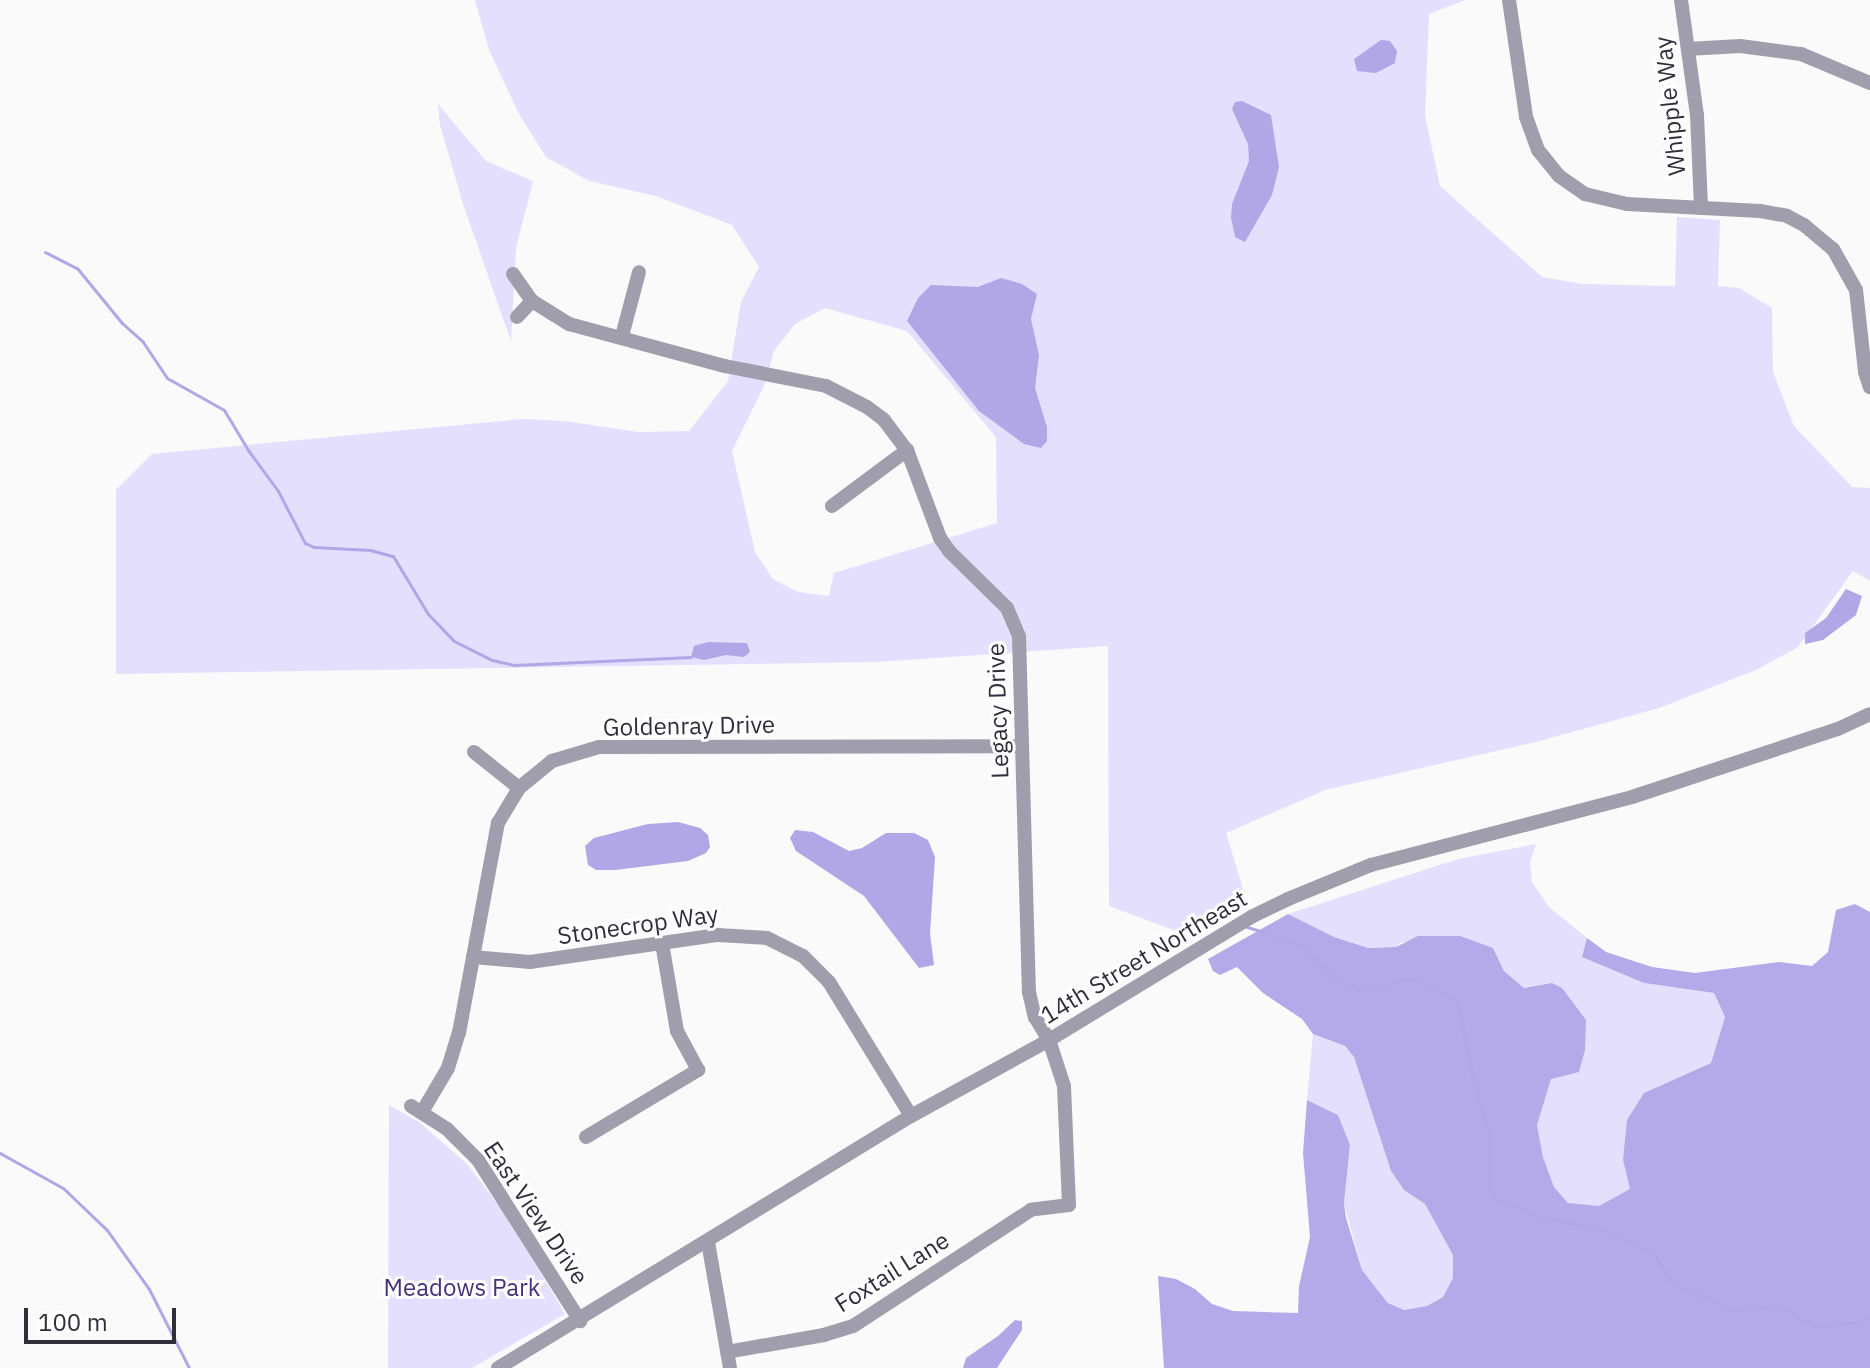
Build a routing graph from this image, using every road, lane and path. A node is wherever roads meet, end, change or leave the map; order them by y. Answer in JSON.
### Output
{"nodes":[{"id":1,"x":1509,"y":0,"type":"edge"},
{"id":2,"x":1681,"y":0,"type":"edge"},
{"id":3,"x":1688,"y":49,"type":"junction"},
{"id":4,"x":1870,"y":83,"type":"edge"},
{"id":5,"x":1701,"y":208,"type":"junction"},
{"id":6,"x":639,"y":272,"type":"dead end"},
{"id":7,"x":513,"y":274,"type":"dead end"},
{"id":8,"x":532,"y":301,"type":"junction"},
{"id":9,"x":517,"y":317,"type":"dead end"},
{"id":10,"x":622,"y":336,"type":"junction"},
{"id":11,"x":1870,"y":387,"type":"edge"},
{"id":12,"x":907,"y":450,"type":"junction"},
{"id":13,"x":832,"y":506,"type":"dead end"},
{"id":14,"x":1870,"y":714,"type":"edge"},
{"id":15,"x":1022,"y":746,"type":"junction"},
{"id":16,"x":474,"y":752,"type":"dead end"},
{"id":17,"x":519,"y":788,"type":"junction"},
{"id":18,"x":662,"y":943,"type":"junction"},
{"id":19,"x":473,"y":957,"type":"junction"},
{"id":20,"x":1049,"y":1040,"type":"junction"},
{"id":21,"x":416,"y":1109,"type":"joint"},
{"id":22,"x":911,"y":1116,"type":"junction"},
{"id":23,"x":586,"y":1137,"type":"dead end"},
{"id":24,"x":1069,"y":1205,"type":"joint"},
{"id":25,"x":708,"y":1242,"type":"junction"},
{"id":26,"x":580,"y":1321,"type":"junction"},
{"id":27,"x":727,"y":1352,"type":"junction"},
{"id":28,"x":498,"y":1368,"type":"edge"},
{"id":29,"x":730,"y":1368,"type":"edge"}],
"edges":[{"from":1,"to":5,"type":"street"},
{"from":2,"to":3,"type":"street","name":"Whipple Way"},
{"from":3,"to":4,"type":"street"},
{"from":3,"to":5,"type":"street","name":"Whipple Way"},
{"from":5,"to":11,"type":"street"},
{"from":6,"to":10,"type":"street"},
{"from":7,"to":8,"type":"street","name":"Legacy Drive"},
{"from":8,"to":9,"type":"street"},
{"from":8,"to":10,"type":"street","name":"Legacy Drive"},
{"from":10,"to":12,"type":"street","name":"Legacy Drive"},
{"from":12,"to":13,"type":"street"},
{"from":12,"to":15,"type":"street","name":"Legacy Drive"},
{"from":14,"to":20,"type":"street","name":"14th Street Northeast"},
{"from":15,"to":17,"type":"street","name":"Goldenray Drive"},
{"from":15,"to":20,"type":"street","name":"Legacy Drive"},
{"from":16,"to":17,"type":"street"},
{"from":17,"to":19,"type":"street","name":"Goldenray Drive"},
{"from":18,"to":19,"type":"street","name":"Stonecrop Way"},
{"from":18,"to":22,"type":"street","name":"Stonecrop Way"},
{"from":18,"to":23,"type":"street"},
{"from":19,"to":21,"type":"street","name":"Goldenray Drive"},
{"from":20,"to":22,"type":"street","name":"14th Street Northeast"},
{"from":20,"to":24,"type":"street","name":"Legacy Drive"},
{"from":21,"to":26,"type":"street","name":"East View Drive"},
{"from":22,"to":25,"type":"street","name":"14th Street Northeast"},
{"from":24,"to":27,"type":"street","name":"Foxtail Lane"},
{"from":25,"to":26,"type":"street","name":"14th Street Northeast"},
{"from":25,"to":27,"type":"street"},
{"from":26,"to":28,"type":"street","name":"14th Street Northeast"},
{"from":27,"to":29,"type":"street"}]}
